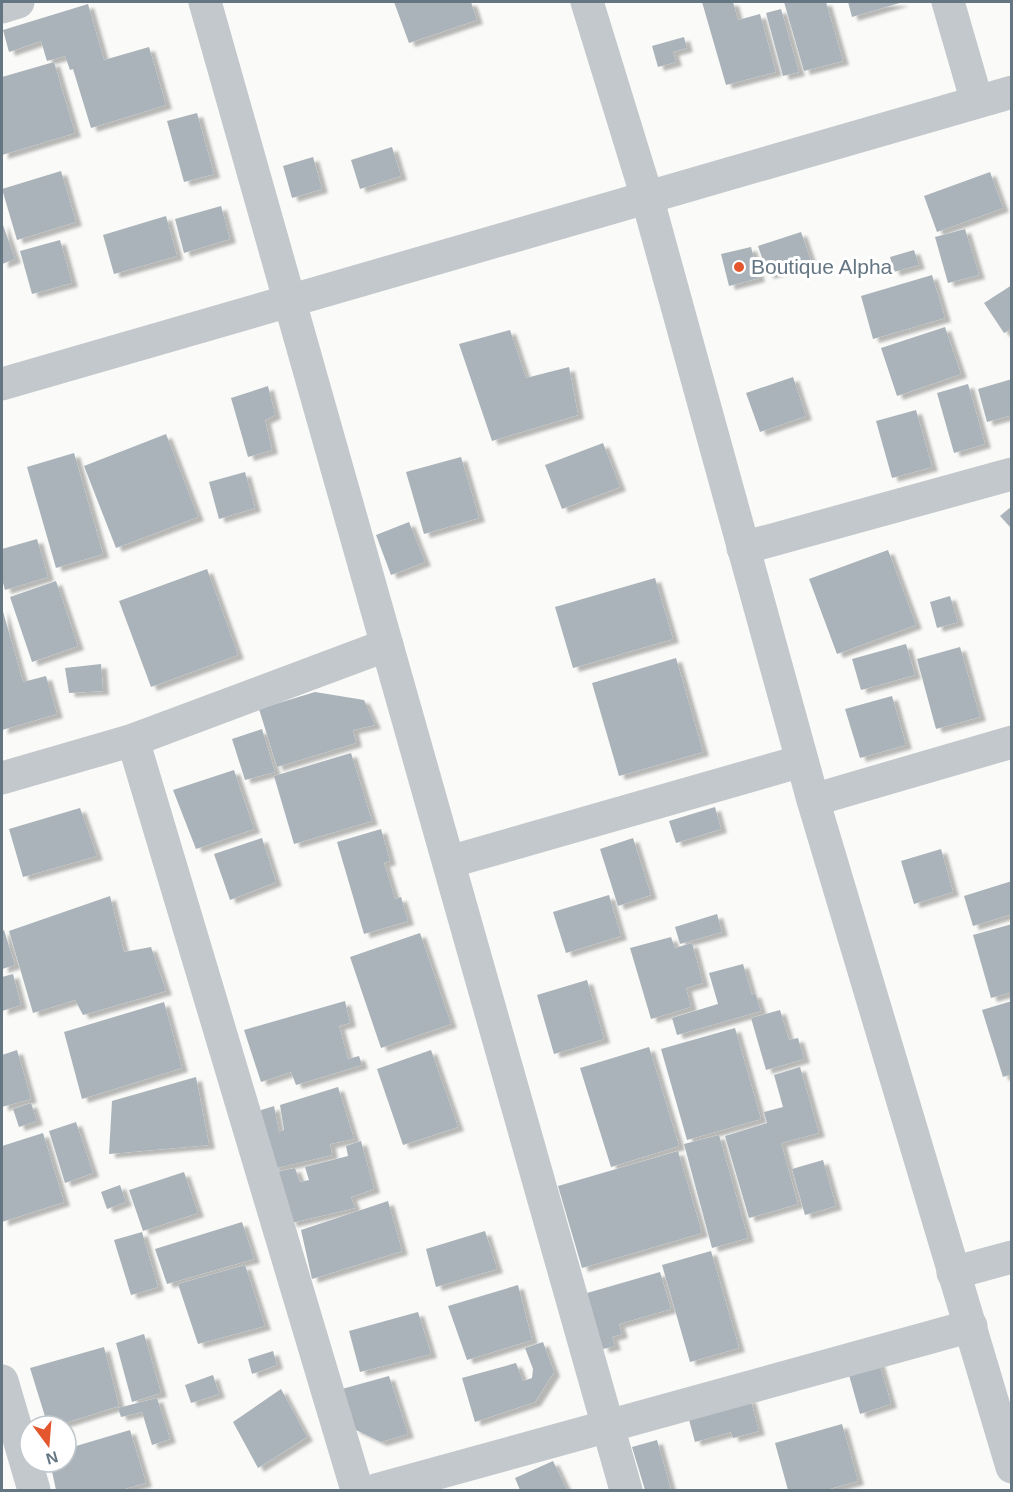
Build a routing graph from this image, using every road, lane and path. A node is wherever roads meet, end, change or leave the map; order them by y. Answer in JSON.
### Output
{"nodes":[{"id":1,"x":18,"y":2,"type":"edge"},
{"id":2,"x":206,"y":2,"type":"edge"},
{"id":3,"x":587,"y":2,"type":"edge"},
{"id":4,"x":948,"y":2,"type":"edge"},
{"id":5,"x":2,"y":7,"type":"edge"},
{"id":6,"x":1011,"y":92,"type":"edge"},
{"id":7,"x":977,"y":102,"type":"junction"},
{"id":8,"x":647,"y":197,"type":"junction"},
{"id":9,"x":290,"y":301,"type":"junction"},
{"id":10,"x":2,"y":384,"type":"edge"},
{"id":11,"x":1011,"y":474,"type":"edge"},
{"id":12,"x":743,"y":548,"type":"junction"},
{"id":13,"x":387,"y":645,"type":"junction"},
{"id":14,"x":133,"y":740,"type":"junction"},
{"id":15,"x":1011,"y":742,"type":"edge"},
{"id":16,"x":802,"y":761,"type":"junction"},
{"id":17,"x":2,"y":778,"type":"edge"},
{"id":18,"x":813,"y":800,"type":"junction"},
{"id":19,"x":449,"y":862,"type":"junction"},
{"id":20,"x":1011,"y":1257,"type":"edge"},
{"id":21,"x":953,"y":1273,"type":"junction"},
{"id":22,"x":970,"y":1326,"type":"junction"},
{"id":23,"x":2,"y":1380,"type":"edge"},
{"id":24,"x":609,"y":1428,"type":"junction"},
{"id":25,"x":1011,"y":1467,"type":"edge"},
{"id":26,"x":34,"y":1491,"type":"edge"},
{"id":27,"x":357,"y":1491,"type":"edge"},
{"id":28,"x":376,"y":1491,"type":"edge"},
{"id":29,"x":626,"y":1491,"type":"edge"}],
"edges":[{"from":1,"to":5,"type":"street"},
{"from":2,"to":9,"type":"street"},
{"from":3,"to":8,"type":"street"},
{"from":4,"to":7,"type":"street"},
{"from":6,"to":7,"type":"street"},
{"from":7,"to":8,"type":"street"},
{"from":8,"to":9,"type":"street"},
{"from":8,"to":12,"type":"street"},
{"from":9,"to":10,"type":"street"},
{"from":9,"to":13,"type":"street"},
{"from":11,"to":12,"type":"street"},
{"from":12,"to":16,"type":"street"},
{"from":13,"to":14,"type":"street"},
{"from":13,"to":19,"type":"street"},
{"from":14,"to":17,"type":"street"},
{"from":14,"to":27,"type":"street"},
{"from":15,"to":18,"type":"street"},
{"from":16,"to":18,"type":"street"},
{"from":16,"to":19,"type":"street"},
{"from":18,"to":21,"type":"street"},
{"from":19,"to":24,"type":"street"},
{"from":20,"to":21,"type":"street"},
{"from":21,"to":22,"type":"street"},
{"from":22,"to":24,"type":"street"},
{"from":22,"to":25,"type":"street"},
{"from":23,"to":26,"type":"street"},
{"from":24,"to":28,"type":"street"},
{"from":24,"to":29,"type":"street"}]}
